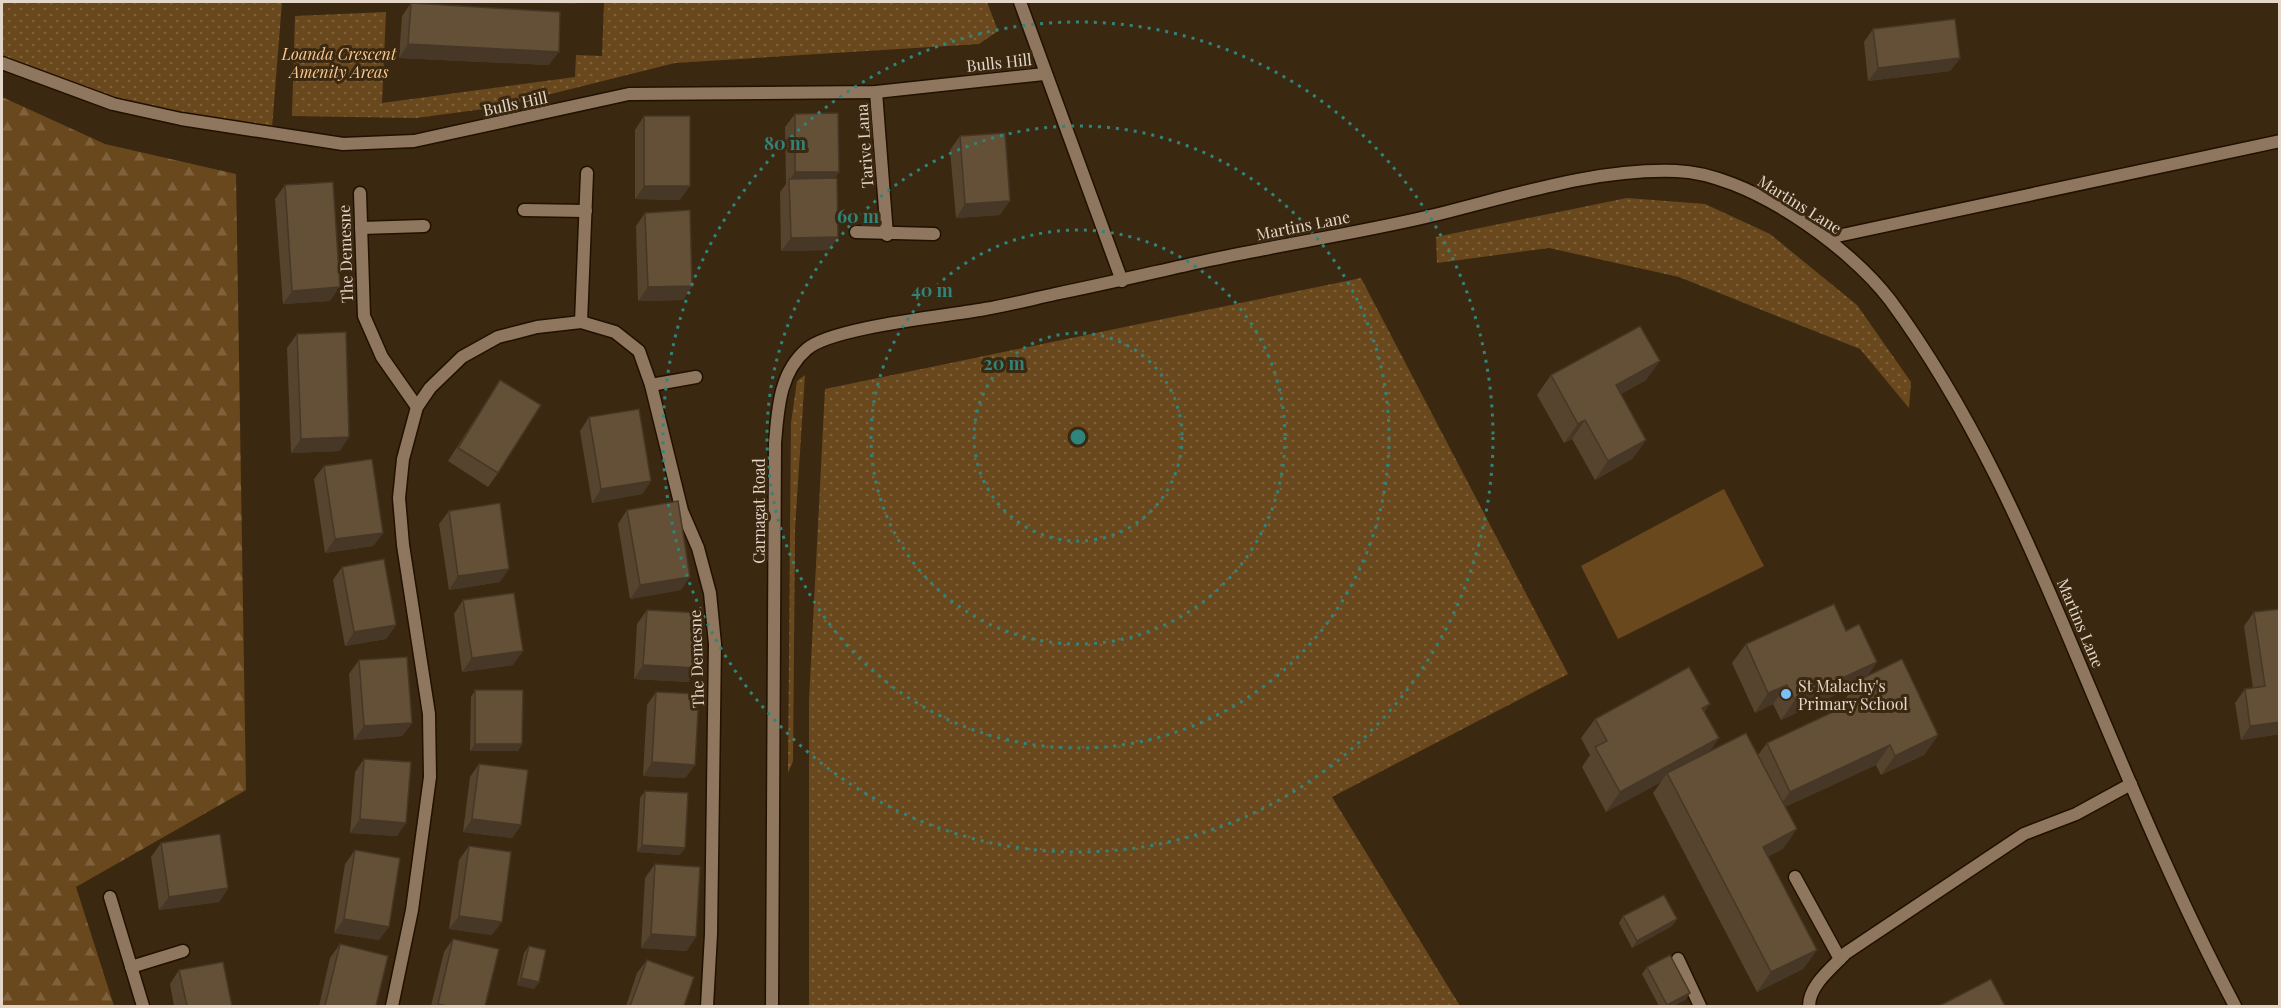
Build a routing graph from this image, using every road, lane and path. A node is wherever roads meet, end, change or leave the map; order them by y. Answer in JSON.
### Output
{"nodes":[{"id":1,"x":1020,"y":2,"type":"edge"},
{"id":2,"x":2,"y":63,"type":"edge"},
{"id":3,"x":1044,"y":74,"type":"junction"},
{"id":4,"x":876,"y":92,"type":"junction"},
{"id":5,"x":2280,"y":141,"type":"edge"},
{"id":6,"x":587,"y":173,"type":"dead end"},
{"id":7,"x":360,"y":193,"type":"dead end"},
{"id":8,"x":524,"y":210,"type":"dead end"},
{"id":9,"x":586,"y":211,"type":"junction"},
{"id":10,"x":424,"y":226,"type":"dead end"},
{"id":11,"x":361,"y":228,"type":"junction"},
{"id":12,"x":856,"y":232,"type":"dead end"},
{"id":13,"x":934,"y":234,"type":"dead end"},
{"id":14,"x":887,"y":235,"type":"junction"},
{"id":15,"x":1828,"y":238,"type":"junction"},
{"id":16,"x":1122,"y":281,"type":"junction"},
{"id":17,"x":581,"y":322,"type":"junction"},
{"id":18,"x":696,"y":377,"type":"dead end"},
{"id":19,"x":651,"y":384,"type":"junction"},
{"id":20,"x":417,"y":407,"type":"junction"},
{"id":21,"x":2131,"y":784,"type":"junction"},
{"id":22,"x":1796,"y":877,"type":"dead end"},
{"id":23,"x":110,"y":897,"type":"dead end"},
{"id":24,"x":183,"y":951,"type":"dead end"},
{"id":25,"x":1678,"y":959,"type":"dead end"},
{"id":26,"x":1840,"y":959,"type":"junction"},
{"id":27,"x":131,"y":967,"type":"junction"},
{"id":28,"x":143,"y":1006,"type":"edge"},
{"id":29,"x":392,"y":1006,"type":"edge"},
{"id":30,"x":707,"y":1006,"type":"edge"},
{"id":31,"x":772,"y":1006,"type":"edge"},
{"id":32,"x":1700,"y":1006,"type":"edge"},
{"id":33,"x":1809,"y":1006,"type":"edge"},
{"id":34,"x":2235,"y":1006,"type":"edge"}],
"edges":[{"from":1,"to":3,"type":"street"},
{"from":2,"to":4,"type":"street","name":"Bulls Hill"},
{"from":3,"to":4,"type":"street","name":"Bulls Hill"},
{"from":3,"to":16,"type":"street"},
{"from":4,"to":14,"type":"street","name":"Tarive Lana"},
{"from":5,"to":15,"type":"street"},
{"from":6,"to":9,"type":"street"},
{"from":7,"to":11,"type":"street","name":"The Demesne"},
{"from":8,"to":9,"type":"street"},
{"from":9,"to":17,"type":"street"},
{"from":10,"to":11,"type":"street"},
{"from":11,"to":20,"type":"street","name":"The Demesne"},
{"from":12,"to":14,"type":"street"},
{"from":13,"to":14,"type":"street"},
{"from":15,"to":16,"type":"street","name":"Martins Lane"},
{"from":15,"to":21,"type":"street","name":"Martins Lane"},
{"from":16,"to":31,"type":"street","name":"Carnagat Road"},
{"from":17,"to":19,"type":"street","name":"The Demesne"},
{"from":17,"to":20,"type":"street","name":"The Demesne"},
{"from":18,"to":19,"type":"street"},
{"from":19,"to":30,"type":"street","name":"The Demesne"},
{"from":20,"to":29,"type":"street","name":"The Demesne"},
{"from":21,"to":26,"type":"street"},
{"from":21,"to":34,"type":"street","name":"Martins Lane"},
{"from":22,"to":26,"type":"street"},
{"from":23,"to":27,"type":"street"},
{"from":24,"to":27,"type":"street"},
{"from":25,"to":32,"type":"street"},
{"from":26,"to":33,"type":"street"},
{"from":27,"to":28,"type":"street"}]}
